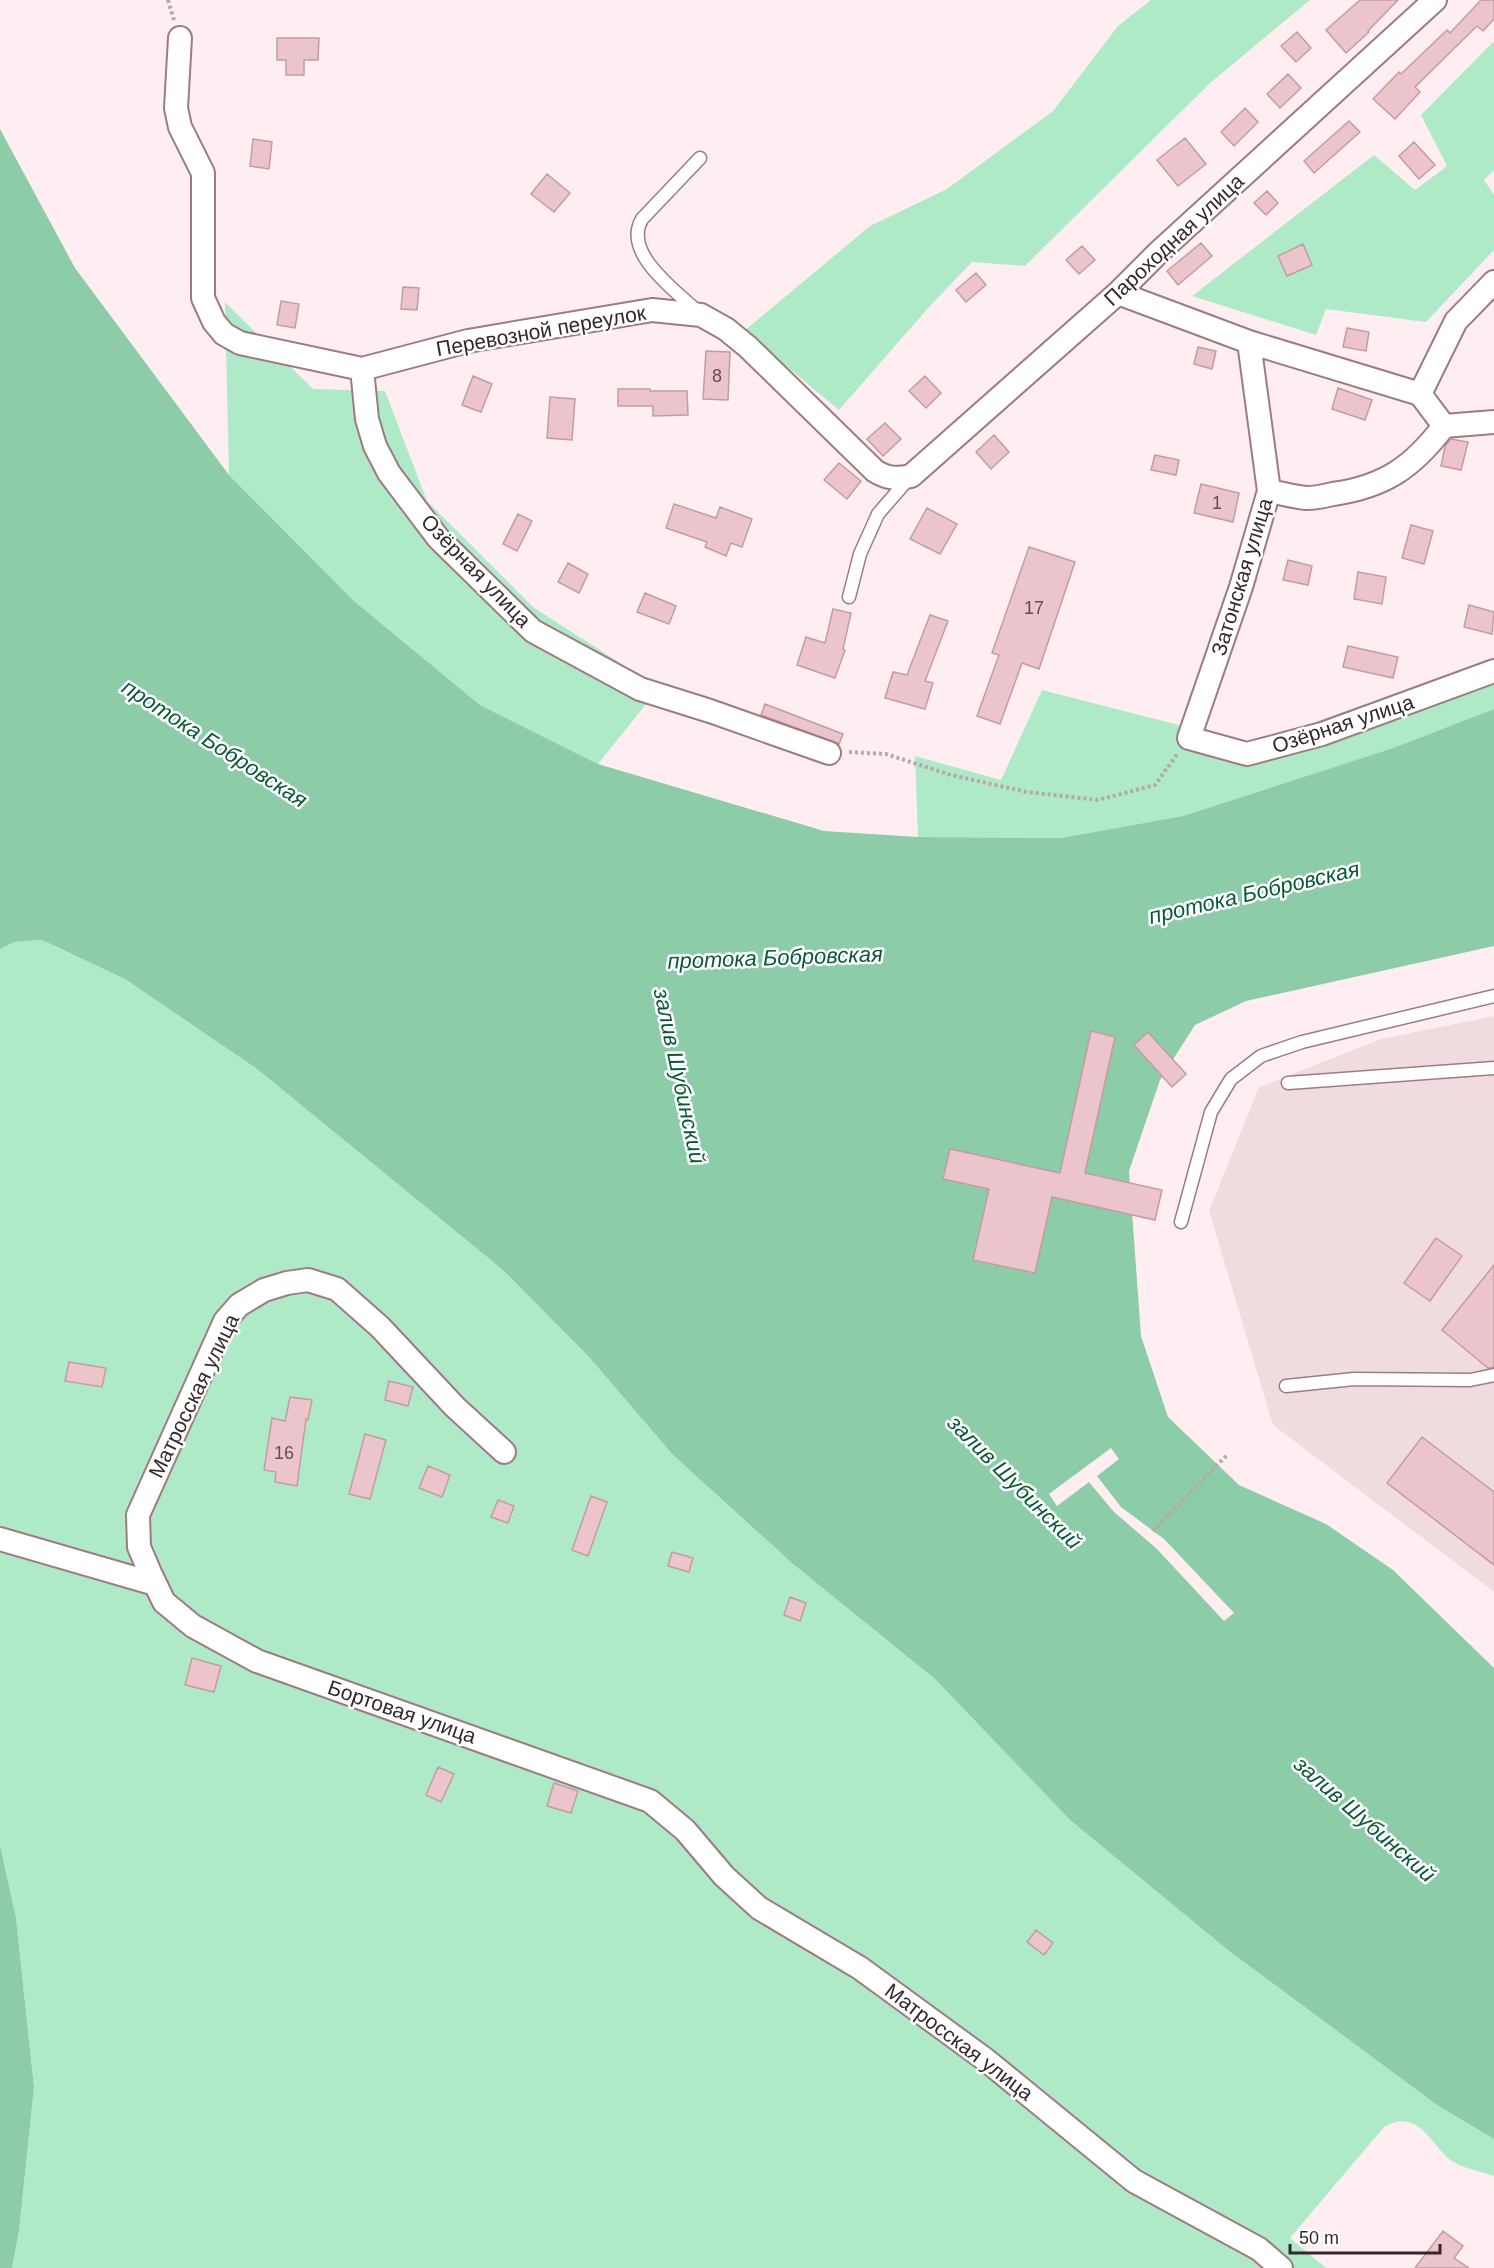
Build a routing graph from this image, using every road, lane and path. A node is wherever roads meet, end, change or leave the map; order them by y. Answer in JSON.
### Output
{"nodes":[{"id":1,"x":1435,"y":0,"type":"edge"},
{"id":2,"x":180,"y":38,"type":"dead end"},
{"id":3,"x":700,"y":158,"type":"dead end"},
{"id":4,"x":1494,"y":282,"type":"edge"},
{"id":5,"x":1118,"y":292,"type":"junction"},
{"id":6,"x":701,"y":315,"type":"junction"},
{"id":7,"x":1249,"y":342,"type":"junction"},
{"id":8,"x":362,"y":369,"type":"junction"},
{"id":9,"x":1420,"y":394,"type":"junction"},
{"id":10,"x":1494,"y":422,"type":"edge"},
{"id":11,"x":1444,"y":426,"type":"junction"},
{"id":12,"x":911,"y":476,"type":"junction"},
{"id":13,"x":1269,"y":491,"type":"junction"},
{"id":14,"x":849,"y":597,"type":"dead end"},
{"id":15,"x":1494,"y":671,"type":"edge"},
{"id":16,"x":1189,"y":738,"type":"junction"},
{"id":17,"x":829,"y":753,"type":"joint"},
{"id":18,"x":1494,"y":996,"type":"edge"},
{"id":19,"x":1494,"y":1068,"type":"edge"},
{"id":20,"x":1288,"y":1083,"type":"dead end"},
{"id":21,"x":1181,"y":1222,"type":"dead end"},
{"id":22,"x":1494,"y":1375,"type":"edge"},
{"id":23,"x":1286,"y":1386,"type":"dead end"},
{"id":24,"x":504,"y":1452,"type":"dead end"},
{"id":25,"x":1227,"y":1455,"type":"dead end"},
{"id":26,"x":1154,"y":1531,"type":"dead end"},
{"id":27,"x":0,"y":1539,"type":"edge"},
{"id":28,"x":160,"y":1593,"type":"junction"},
{"id":29,"x":650,"y":1801,"type":"joint"},
{"id":30,"x":1281,"y":2268,"type":"edge"}],
"edges":[{"from":1,"to":5,"type":"street","name":"Пароходная улица"},
{"from":2,"to":8,"type":"street"},
{"from":3,"to":6,"type":"lane"},
{"from":4,"to":9,"type":"street"},
{"from":5,"to":7,"type":"street"},
{"from":5,"to":12,"type":"street","name":"Пароходная улица"},
{"from":6,"to":8,"type":"street","name":"Перевозной переулок"},
{"from":6,"to":12,"type":"street","name":"Перевозной переулок"},
{"from":7,"to":9,"type":"street"},
{"from":7,"to":13,"type":"street","name":"Затонская улица"},
{"from":8,"to":17,"type":"street","name":"Озёрная улица"},
{"from":9,"to":11,"type":"street"},
{"from":10,"to":11,"type":"street"},
{"from":11,"to":13,"type":"street"},
{"from":12,"to":14,"type":"lane"},
{"from":13,"to":16,"type":"street","name":"Затонская улица"},
{"from":15,"to":16,"type":"street","name":"Озёрная улица"},
{"from":16,"to":17,"type":"path"},
{"from":18,"to":21,"type":"lane"},
{"from":19,"to":20,"type":"lane"},
{"from":22,"to":23,"type":"lane"},
{"from":24,"to":28,"type":"street","name":"Матросская улица"},
{"from":25,"to":26,"type":"path"},
{"from":27,"to":28,"type":"street","name":"Бортовая улица"},
{"from":28,"to":29,"type":"street","name":"Бортовая улица"},
{"from":29,"to":30,"type":"street","name":"Матросская улица"}]}
